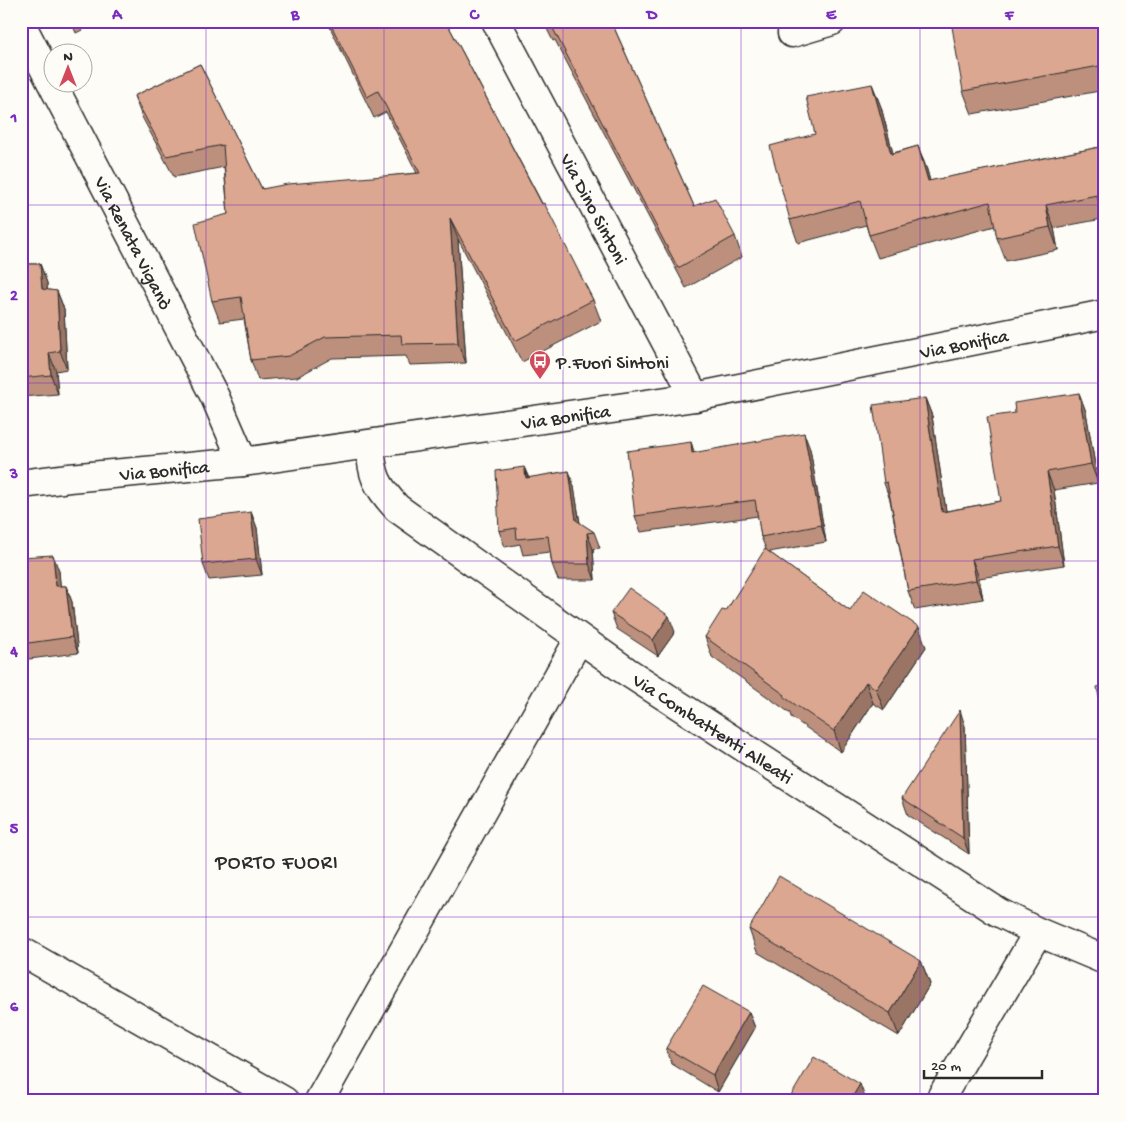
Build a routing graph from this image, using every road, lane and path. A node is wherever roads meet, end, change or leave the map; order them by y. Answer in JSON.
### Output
{"nodes":[{"id":1,"x":496,"y":21,"type":"edge"},
{"id":2,"x":832,"y":21,"type":"edge"},
{"id":3,"x":21,"y":24,"type":"edge"},
{"id":4,"x":792,"y":33,"type":"dead end"},
{"id":5,"x":1105,"y":314,"type":"edge"},
{"id":6,"x":695,"y":397,"type":"junction"},
{"id":7,"x":370,"y":445,"type":"junction"},
{"id":8,"x":243,"y":462,"type":"junction"},
{"id":9,"x":21,"y":484,"type":"edge"},
{"id":10,"x":579,"y":639,"type":"junction"},
{"id":11,"x":1038,"y":932,"type":"junction"},
{"id":12,"x":21,"y":950,"type":"edge"},
{"id":13,"x":1105,"y":960,"type":"edge"},
{"id":14,"x":284,"y":1101,"type":"edge"},
{"id":15,"x":319,"y":1101,"type":"edge"},
{"id":16,"x":939,"y":1101,"type":"edge"}],
"edges":[{"from":1,"to":6,"type":"street","name":"Via Dino Sintoni"},
{"from":2,"to":4,"type":"street"},
{"from":3,"to":8,"type":"street","name":"Via Renata Viganò"},
{"from":5,"to":6,"type":"street","name":"Via Bonifica"},
{"from":6,"to":7,"type":"street","name":"Via Bonifica"},
{"from":7,"to":8,"type":"street","name":"Via Bonifica"},
{"from":7,"to":10,"type":"street","name":"Via Combattenti Alleati"},
{"from":8,"to":9,"type":"street","name":"Via Bonifica"},
{"from":10,"to":11,"type":"street","name":"Via Combattenti Alleati"},
{"from":10,"to":15,"type":"street"},
{"from":11,"to":13,"type":"street","name":"Via Combattenti Alleati"},
{"from":11,"to":16,"type":"street"},
{"from":12,"to":14,"type":"street"}]}
